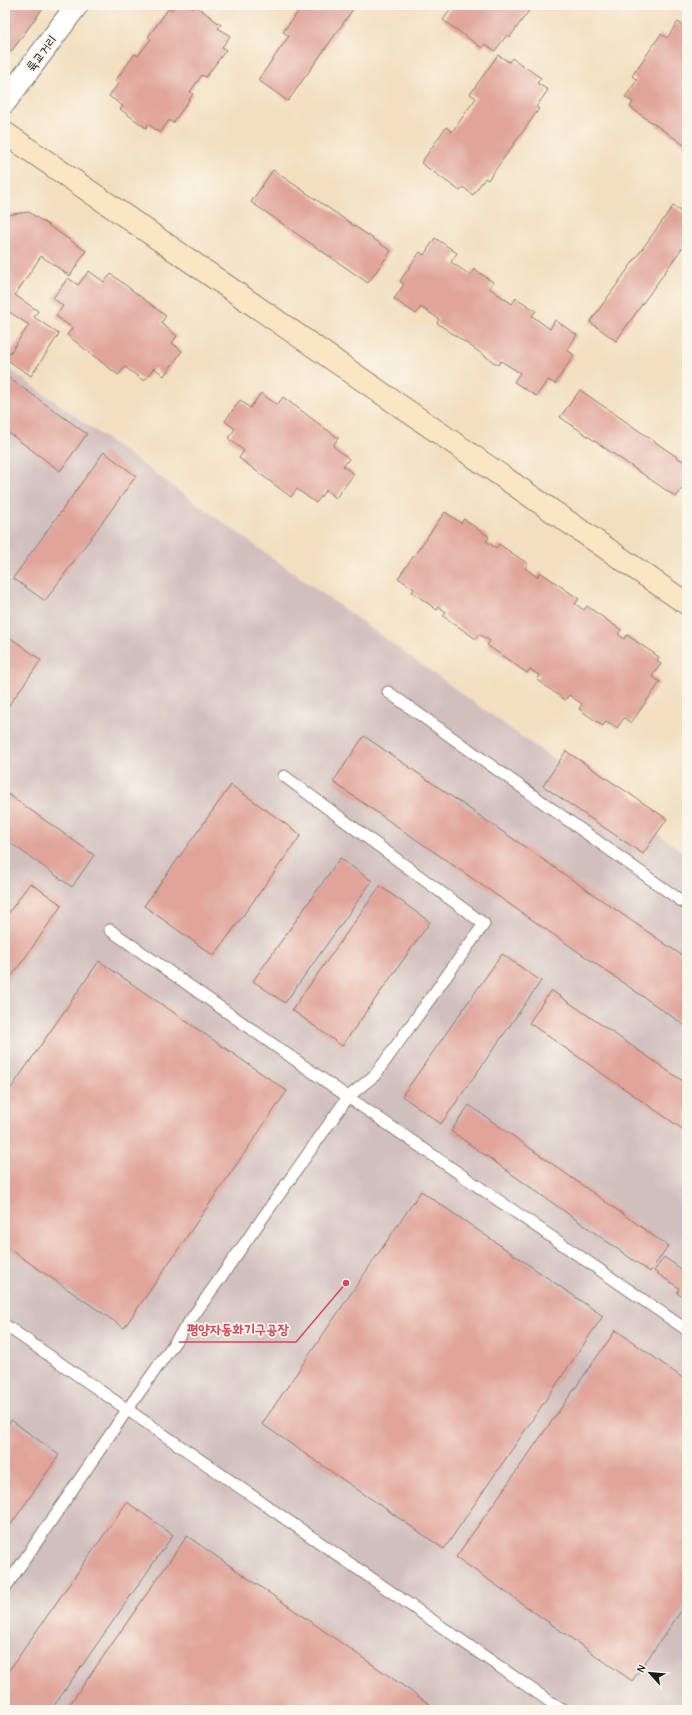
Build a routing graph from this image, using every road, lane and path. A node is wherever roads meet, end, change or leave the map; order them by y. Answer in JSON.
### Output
{"nodes":[{"id":1,"x":77,"y":5,"type":"edge"},
{"id":2,"x":5,"y":102,"type":"edge"},
{"id":3,"x":5,"y":133,"type":"edge"},
{"id":4,"x":687,"y":604,"type":"edge"},
{"id":5,"x":388,"y":692,"type":"dead end"},
{"id":6,"x":284,"y":776,"type":"dead end"},
{"id":7,"x":687,"y":905,"type":"edge"},
{"id":8,"x":110,"y":930,"type":"dead end"},
{"id":9,"x":348,"y":1097,"type":"junction"},
{"id":10,"x":5,"y":1325,"type":"edge"},
{"id":11,"x":687,"y":1330,"type":"edge"},
{"id":12,"x":127,"y":1410,"type":"junction"},
{"id":13,"x":5,"y":1588,"type":"edge"},
{"id":14,"x":562,"y":1710,"type":"edge"}],
"edges":[{"from":1,"to":2,"type":"street","name":"륙교거리"},
{"from":3,"to":4,"type":"street"},
{"from":5,"to":7,"type":"lane"},
{"from":6,"to":9,"type":"lane"},
{"from":8,"to":9,"type":"lane"},
{"from":9,"to":11,"type":"lane"},
{"from":9,"to":12,"type":"lane"},
{"from":10,"to":12,"type":"lane"},
{"from":12,"to":13,"type":"lane"},
{"from":12,"to":14,"type":"lane"}]}
